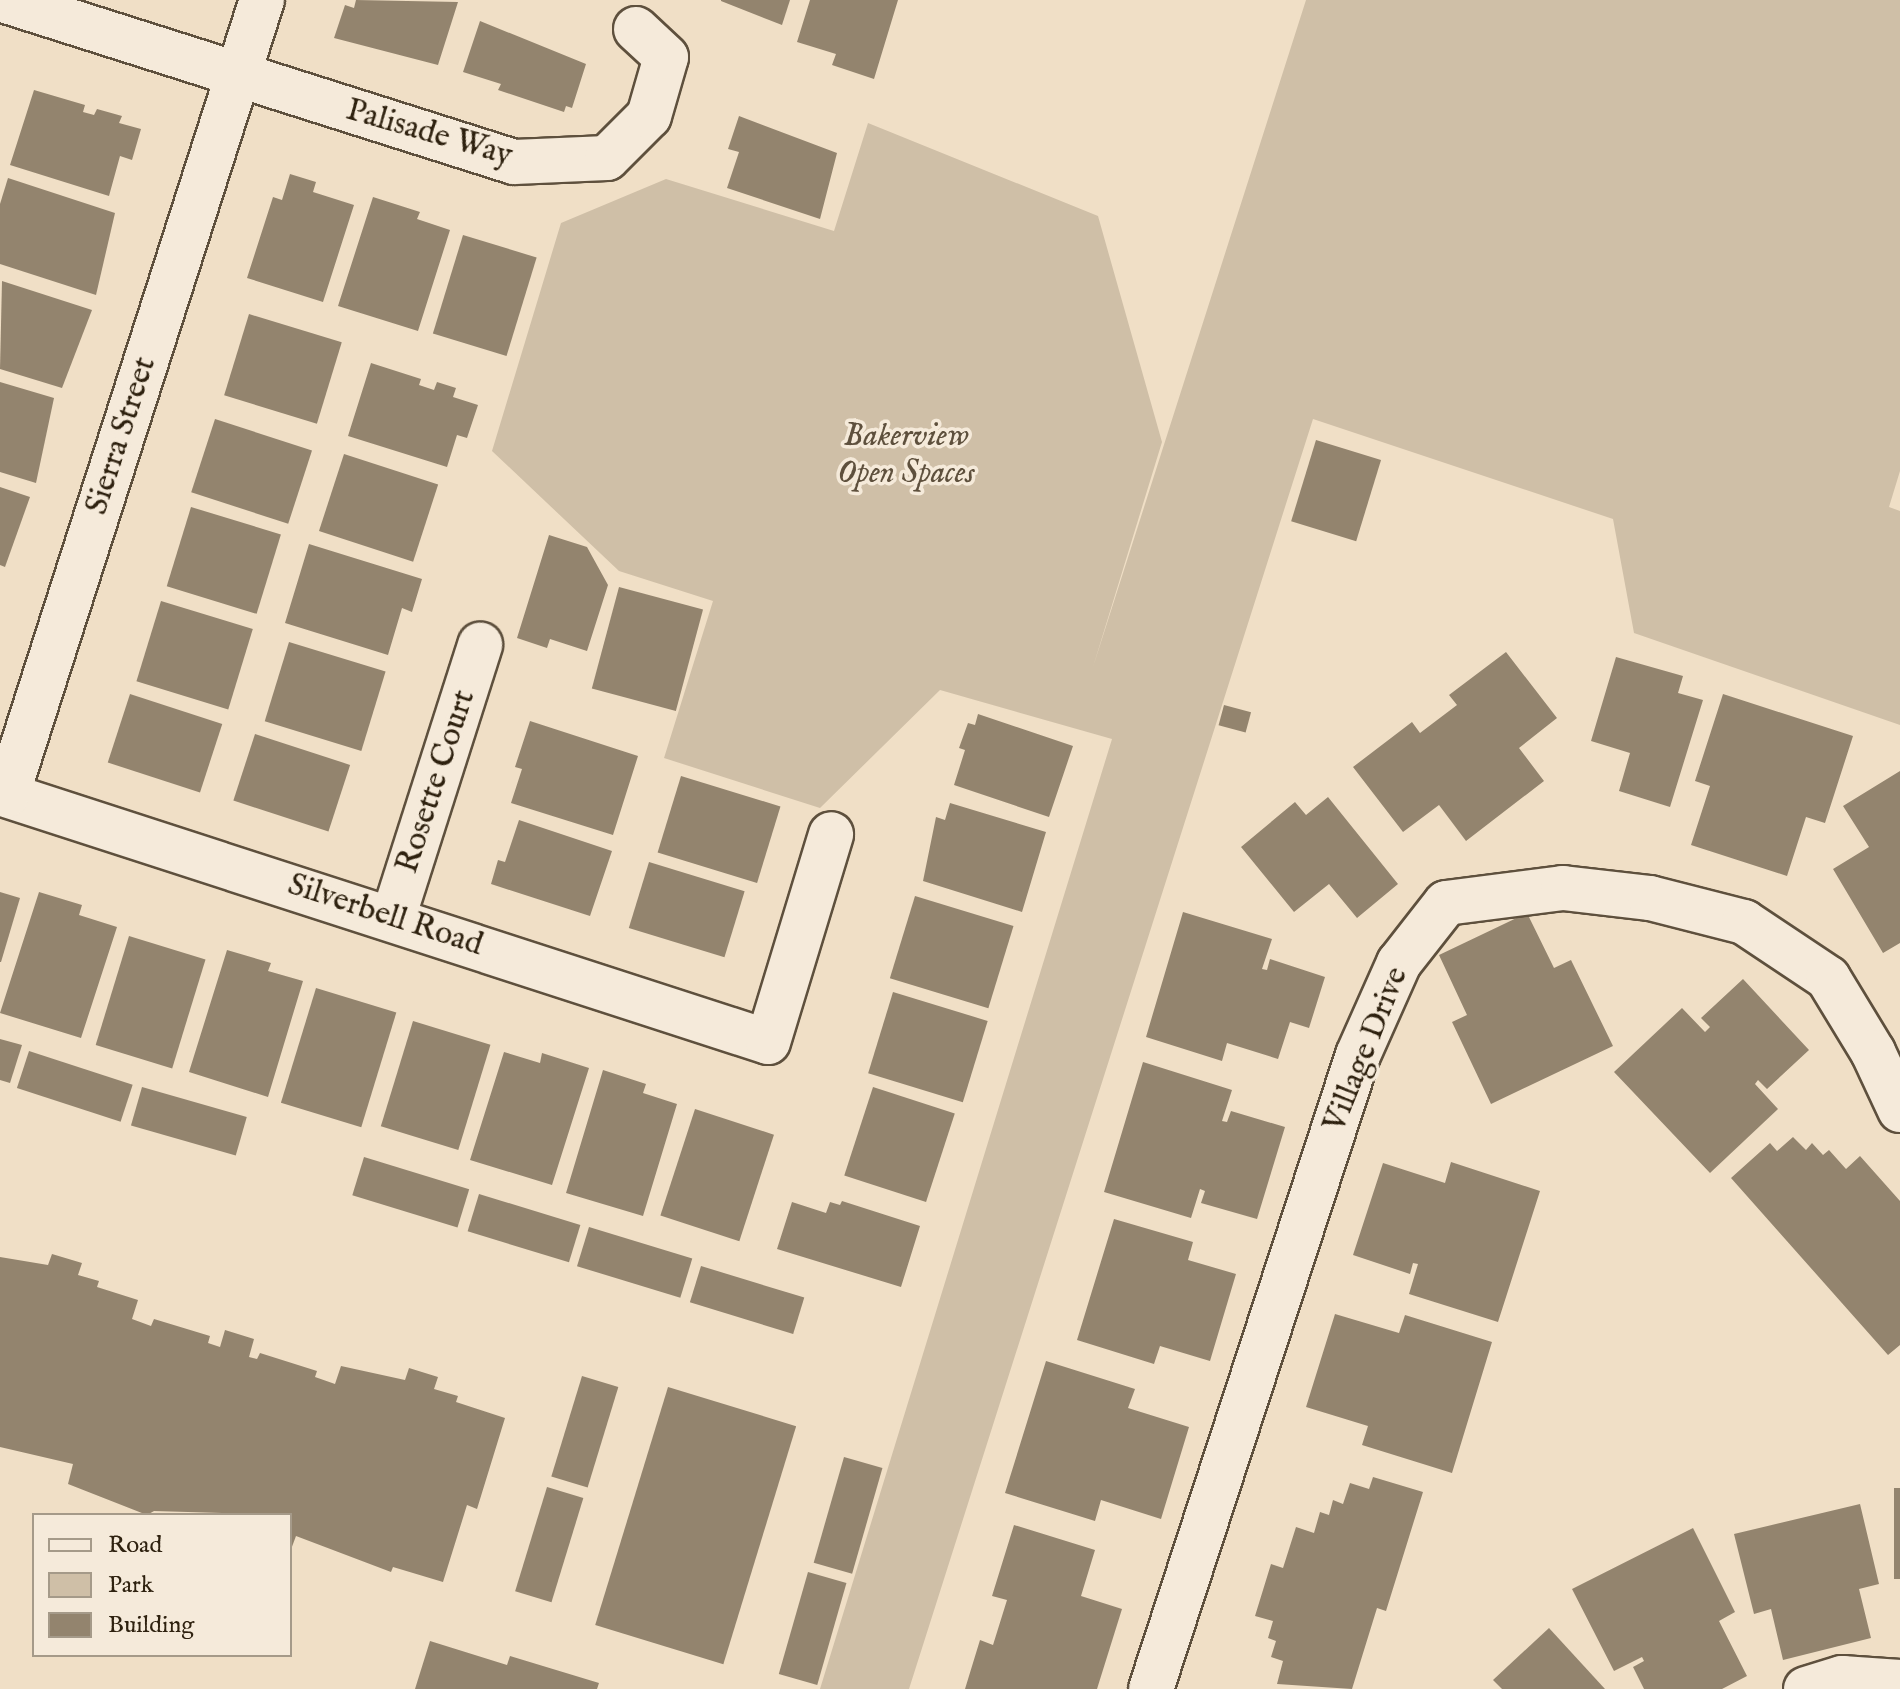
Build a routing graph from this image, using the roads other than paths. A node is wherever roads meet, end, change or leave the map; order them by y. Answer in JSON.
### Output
{"nodes":[{"id":1,"x":3,"y":0,"type":"edge"},
{"id":2,"x":262,"y":0,"type":"edge"},
{"id":3,"x":636,"y":29,"type":"dead end"},
{"id":4,"x":236,"y":77,"type":"junction"},
{"id":5,"x":480,"y":645,"type":"dead end"},
{"id":6,"x":4,"y":794,"type":"edge"},
{"id":7,"x":831,"y":834,"type":"dead end"},
{"id":8,"x":393,"y":918,"type":"junction"},
{"id":9,"x":1900,"y":1110,"type":"edge"},
{"id":10,"x":1900,"y":1682,"type":"edge"},
{"id":11,"x":1151,"y":1689,"type":"edge"},
{"id":12,"x":1806,"y":1689,"type":"edge"}],
"edges":[{"from":1,"to":4,"type":"street","name":"Palisade Way"},
{"from":2,"to":4,"type":"street"},
{"from":3,"to":4,"type":"street","name":"Palisade Way"},
{"from":4,"to":6,"type":"street","name":"Sierra Street"},
{"from":5,"to":8,"type":"street","name":"Rosette Court"},
{"from":6,"to":8,"type":"street","name":"Silverbell Road"},
{"from":7,"to":8,"type":"street","name":"Silverbell Road"},
{"from":9,"to":11,"type":"street","name":"Village Drive"},
{"from":10,"to":12,"type":"street"}]}
